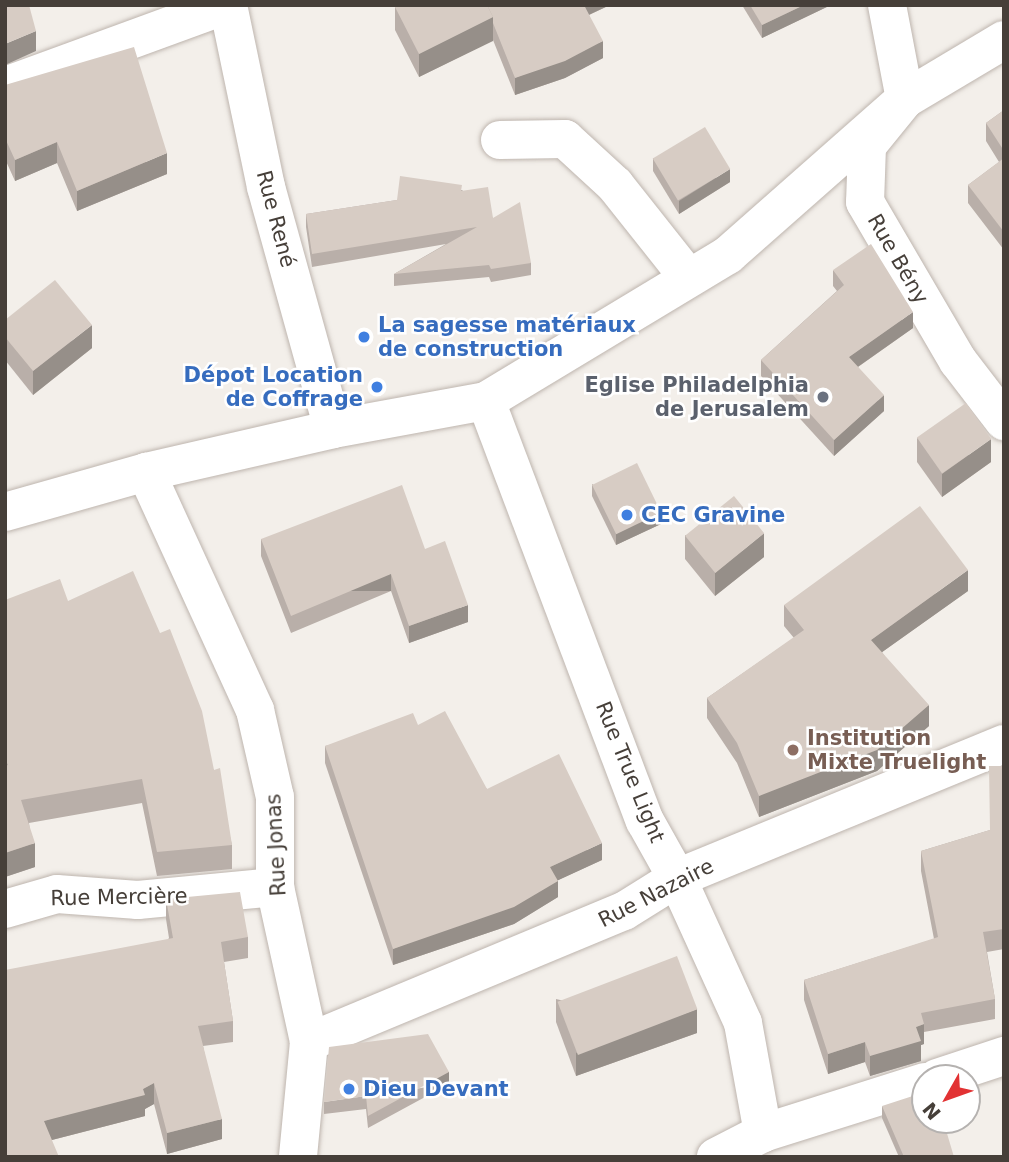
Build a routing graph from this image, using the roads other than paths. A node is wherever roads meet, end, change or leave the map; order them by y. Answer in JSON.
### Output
{"nodes":[{"id":1,"x":227,"y":5,"type":"edge"},
{"id":2,"x":887,"y":5,"type":"edge"},
{"id":3,"x":1004,"y":40,"type":"edge"},
{"id":4,"x":5,"y":86,"type":"edge"},
{"id":5,"x":905,"y":99,"type":"junction"},
{"id":6,"x":500,"y":141,"type":"dead end"},
{"id":7,"x":687,"y":276,"type":"junction"},
{"id":8,"x":486,"y":401,"type":"junction"},
{"id":9,"x":1004,"y":421,"type":"edge"},
{"id":10,"x":333,"y":429,"type":"junction"},
{"id":11,"x":146,"y":472,"type":"junction"},
{"id":12,"x":5,"y":512,"type":"edge"},
{"id":13,"x":1004,"y":744,"type":"edge"},
{"id":14,"x":677,"y":878,"type":"junction"},
{"id":15,"x":275,"y":887,"type":"junction"},
{"id":16,"x":5,"y":909,"type":"edge"},
{"id":17,"x":309,"y":1042,"type":"junction"},
{"id":18,"x":1004,"y":1056,"type":"edge"},
{"id":19,"x":980,"y":1064,"type":"edge"},
{"id":20,"x":911,"y":1086,"type":"edge"},
{"id":21,"x":763,"y":1133,"type":"junction"},
{"id":22,"x":298,"y":1157,"type":"edge"},
{"id":23,"x":716,"y":1157,"type":"edge"}],
"edges":[{"from":1,"to":4,"type":"street"},
{"from":1,"to":10,"type":"street","name":"Rue René"},
{"from":2,"to":5,"type":"street"},
{"from":3,"to":5,"type":"street"},
{"from":5,"to":7,"type":"street"},
{"from":5,"to":9,"type":"street","name":"Rue Bény"},
{"from":6,"to":7,"type":"street"},
{"from":7,"to":8,"type":"street"},
{"from":8,"to":10,"type":"street"},
{"from":8,"to":14,"type":"street","name":"Rue True Light"},
{"from":10,"to":11,"type":"street"},
{"from":11,"to":12,"type":"street"},
{"from":11,"to":15,"type":"street","name":"Rue Jonas"},
{"from":13,"to":14,"type":"street","name":"Rue Nazaire"},
{"from":14,"to":17,"type":"street","name":"Rue Nazaire"},
{"from":14,"to":21,"type":"street","name":"Rue True Light"},
{"from":15,"to":16,"type":"street","name":"Rue Mercière"},
{"from":15,"to":17,"type":"street","name":"Rue Jonas"},
{"from":17,"to":22,"type":"street","name":"Rue Jonas"},
{"from":18,"to":19,"type":"street"},
{"from":20,"to":21,"type":"street"},
{"from":21,"to":23,"type":"street"}]}
